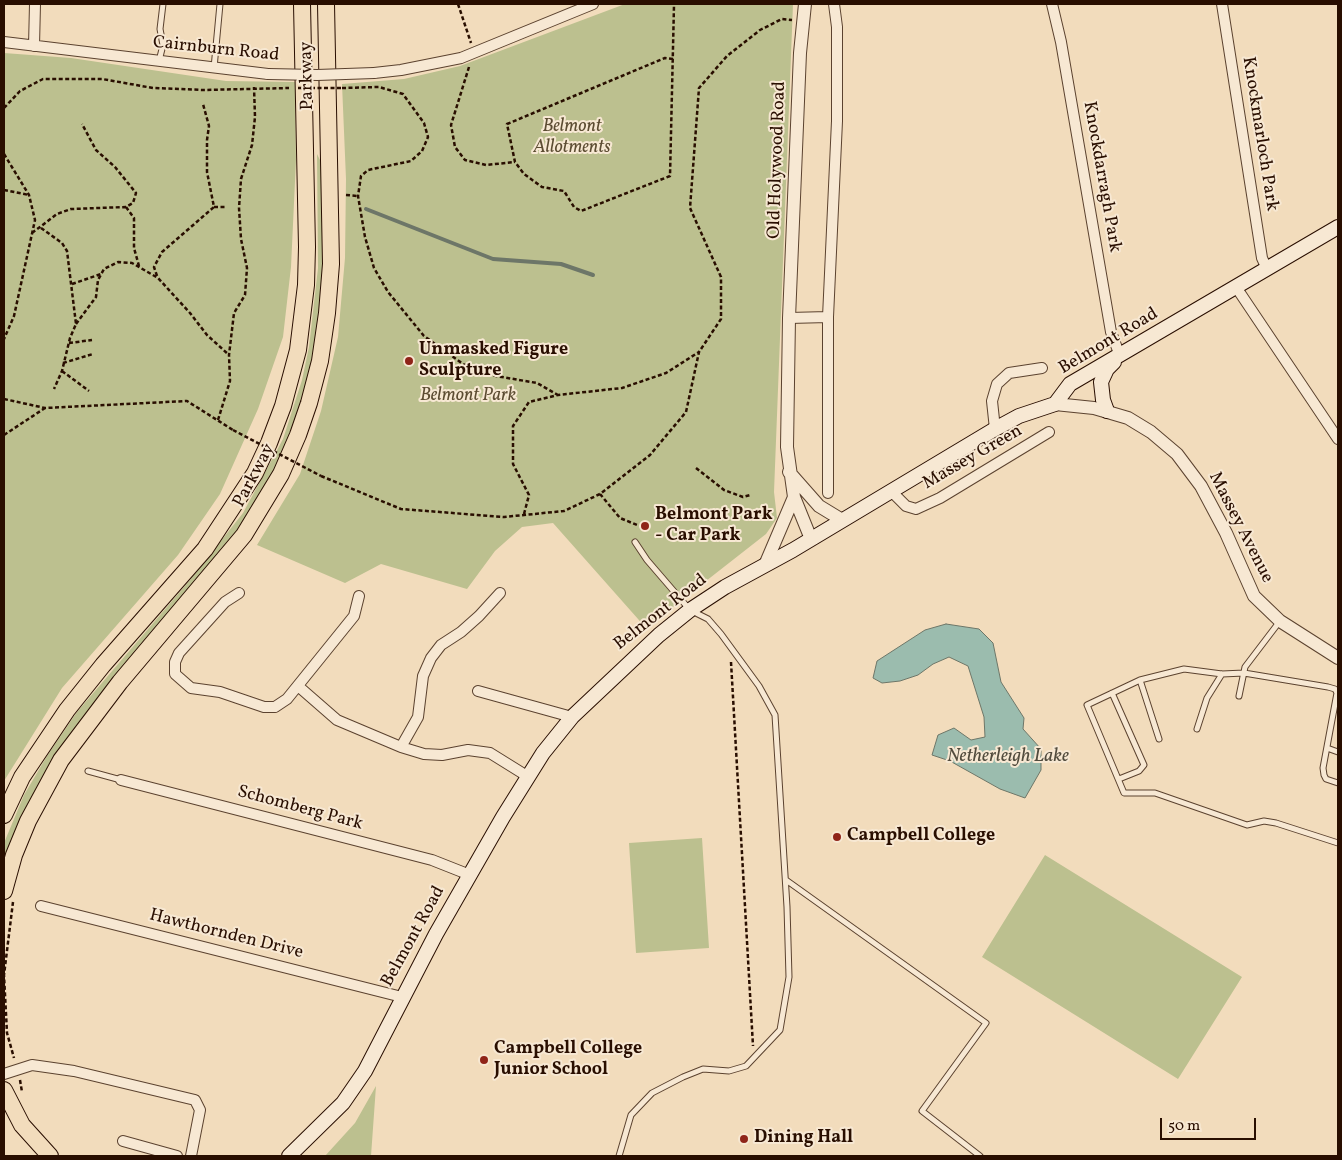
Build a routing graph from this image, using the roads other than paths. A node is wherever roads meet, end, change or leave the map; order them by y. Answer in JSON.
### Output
{"nodes":[{"id":1,"x":35,"y":4,"type":"edge"},
{"id":2,"x":163,"y":4,"type":"edge"},
{"id":3,"x":220,"y":4,"type":"edge"},
{"id":4,"x":302,"y":4,"type":"edge"},
{"id":5,"x":326,"y":4,"type":"edge"},
{"id":6,"x":593,"y":4,"type":"edge"},
{"id":7,"x":805,"y":4,"type":"edge"},
{"id":8,"x":834,"y":4,"type":"edge"},
{"id":9,"x":1052,"y":4,"type":"edge"},
{"id":10,"x":1222,"y":4,"type":"edge"},
{"id":11,"x":4,"y":42,"type":"edge"},
{"id":12,"x":34,"y":46,"type":"junction"},
{"id":13,"x":159,"y":61,"type":"junction"},
{"id":14,"x":214,"y":68,"type":"junction"},
{"id":15,"x":1338,"y":227,"type":"edge"},
{"id":16,"x":1267,"y":269,"type":"junction"},
{"id":17,"x":1236,"y":287,"type":"junction"},
{"id":18,"x":828,"y":317,"type":"junction"},
{"id":19,"x":790,"y":318,"type":"junction"},
{"id":20,"x":1120,"y":356,"type":"junction"},
{"id":21,"x":1042,"y":368,"type":"dead end"},
{"id":22,"x":1055,"y":404,"type":"junction"},
{"id":23,"x":1107,"y":411,"type":"junction"},
{"id":24,"x":996,"y":428,"type":"junction"},
{"id":25,"x":1048,"y":432,"type":"dead end"},
{"id":26,"x":1338,"y":439,"type":"edge"},
{"id":27,"x":789,"y":472,"type":"junction"},
{"id":28,"x":891,"y":490,"type":"junction"},
{"id":29,"x":828,"y":493,"type":"dead end"},
{"id":30,"x":794,"y":497,"type":"junction"},
{"id":31,"x":842,"y":520,"type":"junction"},
{"id":32,"x":811,"y":539,"type":"junction"},
{"id":33,"x":636,"y":542,"type":"dead end"},
{"id":34,"x":765,"y":565,"type":"junction"},
{"id":35,"x":239,"y":592,"type":"dead end"},
{"id":36,"x":500,"y":593,"type":"dead end"},
{"id":37,"x":359,"y":596,"type":"dead end"},
{"id":38,"x":690,"y":610,"type":"junction"},
{"id":39,"x":1280,"y":621,"type":"junction"},
{"id":40,"x":1338,"y":658,"type":"edge"},
{"id":41,"x":1244,"y":673,"type":"junction"},
{"id":42,"x":1222,"y":674,"type":"junction"},
{"id":43,"x":1140,"y":680,"type":"junction"},
{"id":44,"x":298,"y":686,"type":"junction"},
{"id":45,"x":478,"y":691,"type":"dead end"},
{"id":46,"x":1112,"y":693,"type":"junction"},
{"id":47,"x":1239,"y":696,"type":"dead end"},
{"id":48,"x":572,"y":717,"type":"junction"},
{"id":49,"x":1197,"y":729,"type":"dead end"},
{"id":50,"x":1159,"y":739,"type":"dead end"},
{"id":51,"x":401,"y":747,"type":"junction"},
{"id":52,"x":1327,"y":748,"type":"junction"},
{"id":53,"x":1338,"y":752,"type":"edge"},
{"id":54,"x":88,"y":771,"type":"dead end"},
{"id":55,"x":528,"y":776,"type":"junction"},
{"id":56,"x":1119,"y":779,"type":"junction"},
{"id":57,"x":121,"y":780,"type":"joint"},
{"id":58,"x":1338,"y":783,"type":"edge"},
{"id":59,"x":4,"y":815,"type":"edge"},
{"id":60,"x":1338,"y":844,"type":"edge"},
{"id":61,"x":470,"y":875,"type":"junction"},
{"id":62,"x":786,"y":880,"type":"junction"},
{"id":63,"x":4,"y":891,"type":"edge"},
{"id":64,"x":41,"y":906,"type":"dead end"},
{"id":65,"x":402,"y":998,"type":"junction"},
{"id":66,"x":4,"y":1074,"type":"edge"},
{"id":67,"x":4,"y":1090,"type":"edge"},
{"id":68,"x":123,"y":1141,"type":"dead end"},
{"id":69,"x":50,"y":1156,"type":"edge"},
{"id":70,"x":177,"y":1156,"type":"edge"},
{"id":71,"x":192,"y":1156,"type":"edge"},
{"id":72,"x":288,"y":1156,"type":"edge"},
{"id":73,"x":620,"y":1156,"type":"edge"},
{"id":74,"x":980,"y":1156,"type":"edge"}],
"edges":[{"from":1,"to":12,"type":"street"},
{"from":2,"to":13,"type":"lane"},
{"from":3,"to":14,"type":"lane"},
{"from":4,"to":59,"type":"highway","name":"Parkway"},
{"from":5,"to":63,"type":"highway","name":"Parkway"},
{"from":6,"to":14,"type":"street","name":"Cairnburn Road","bridge":true},
{"from":7,"to":19,"type":"street","name":"Old Holywood Road"},
{"from":8,"to":18,"type":"street"},
{"from":9,"to":20,"type":"street","name":"Knockdarragh Park"},
{"from":10,"to":16,"type":"street","name":"Knockmarloch Park"},
{"from":11,"to":12,"type":"street","name":"Cairnburn Road"},
{"from":12,"to":13,"type":"street","name":"Cairnburn Road"},
{"from":13,"to":14,"type":"street","name":"Cairnburn Road"},
{"from":15,"to":16,"type":"main road","name":"Belmont Road"},
{"from":16,"to":17,"type":"main road","name":"Belmont Road"},
{"from":17,"to":20,"type":"main road","name":"Belmont Road"},
{"from":17,"to":26,"type":"street"},
{"from":18,"to":19,"type":"street"},
{"from":18,"to":29,"type":"street"},
{"from":19,"to":27,"type":"street","name":"Old Holywood Road"},
{"from":20,"to":22,"type":"main road","name":"Belmont Road"},
{"from":20,"to":23,"type":"main road"},
{"from":21,"to":24,"type":"street"},
{"from":22,"to":23,"type":"street","name":"Massey Avenue"},
{"from":22,"to":24,"type":"main road","name":"Belmont Road"},
{"from":23,"to":39,"type":"street","name":"Massey Avenue"},
{"from":24,"to":28,"type":"main road","name":"Belmont Road"},
{"from":25,"to":28,"type":"street","name":"Massey Green"},
{"from":27,"to":30,"type":"street","name":"Old Holywood Road"},
{"from":27,"to":31,"type":"street"},
{"from":28,"to":31,"type":"main road","name":"Belmont Road"},
{"from":30,"to":32,"type":"street","name":"Old Holywood Road"},
{"from":30,"to":34,"type":"street"},
{"from":31,"to":32,"type":"main road","name":"Belmont Road"},
{"from":32,"to":34,"type":"main road","name":"Belmont Road"},
{"from":33,"to":38,"type":"lane"},
{"from":34,"to":38,"type":"main road","name":"Belmont Road"},
{"from":35,"to":44,"type":"street"},
{"from":36,"to":51,"type":"street"},
{"from":37,"to":44,"type":"street"},
{"from":38,"to":48,"type":"main road","name":"Belmont Road"},
{"from":38,"to":62,"type":"lane"},
{"from":39,"to":40,"type":"street","name":"Massey Avenue"},
{"from":39,"to":41,"type":"lane"},
{"from":41,"to":42,"type":"lane"},
{"from":41,"to":47,"type":"lane"},
{"from":41,"to":52,"type":"lane"},
{"from":42,"to":43,"type":"lane"},
{"from":42,"to":49,"type":"lane"},
{"from":43,"to":46,"type":"lane"},
{"from":43,"to":50,"type":"lane"},
{"from":44,"to":51,"type":"street"},
{"from":45,"to":48,"type":"street"},
{"from":46,"to":56,"type":"lane"},
{"from":46,"to":56,"type":"lane"},
{"from":48,"to":55,"type":"main road","name":"Belmont Road"},
{"from":51,"to":55,"type":"street"},
{"from":52,"to":53,"type":"lane"},
{"from":52,"to":58,"type":"lane"},
{"from":54,"to":57,"type":"lane"},
{"from":55,"to":61,"type":"main road","name":"Belmont Road"},
{"from":56,"to":60,"type":"lane"},
{"from":57,"to":61,"type":"street","name":"Schomberg Park"},
{"from":61,"to":65,"type":"main road","name":"Belmont Road"},
{"from":62,"to":73,"type":"lane"},
{"from":62,"to":74,"type":"lane"},
{"from":64,"to":65,"type":"street","name":"Hawthornden Drive"},
{"from":65,"to":72,"type":"main road","name":"Belmont Road"},
{"from":66,"to":71,"type":"street"},
{"from":67,"to":69,"type":"highway"},
{"from":68,"to":70,"type":"street"}]}
